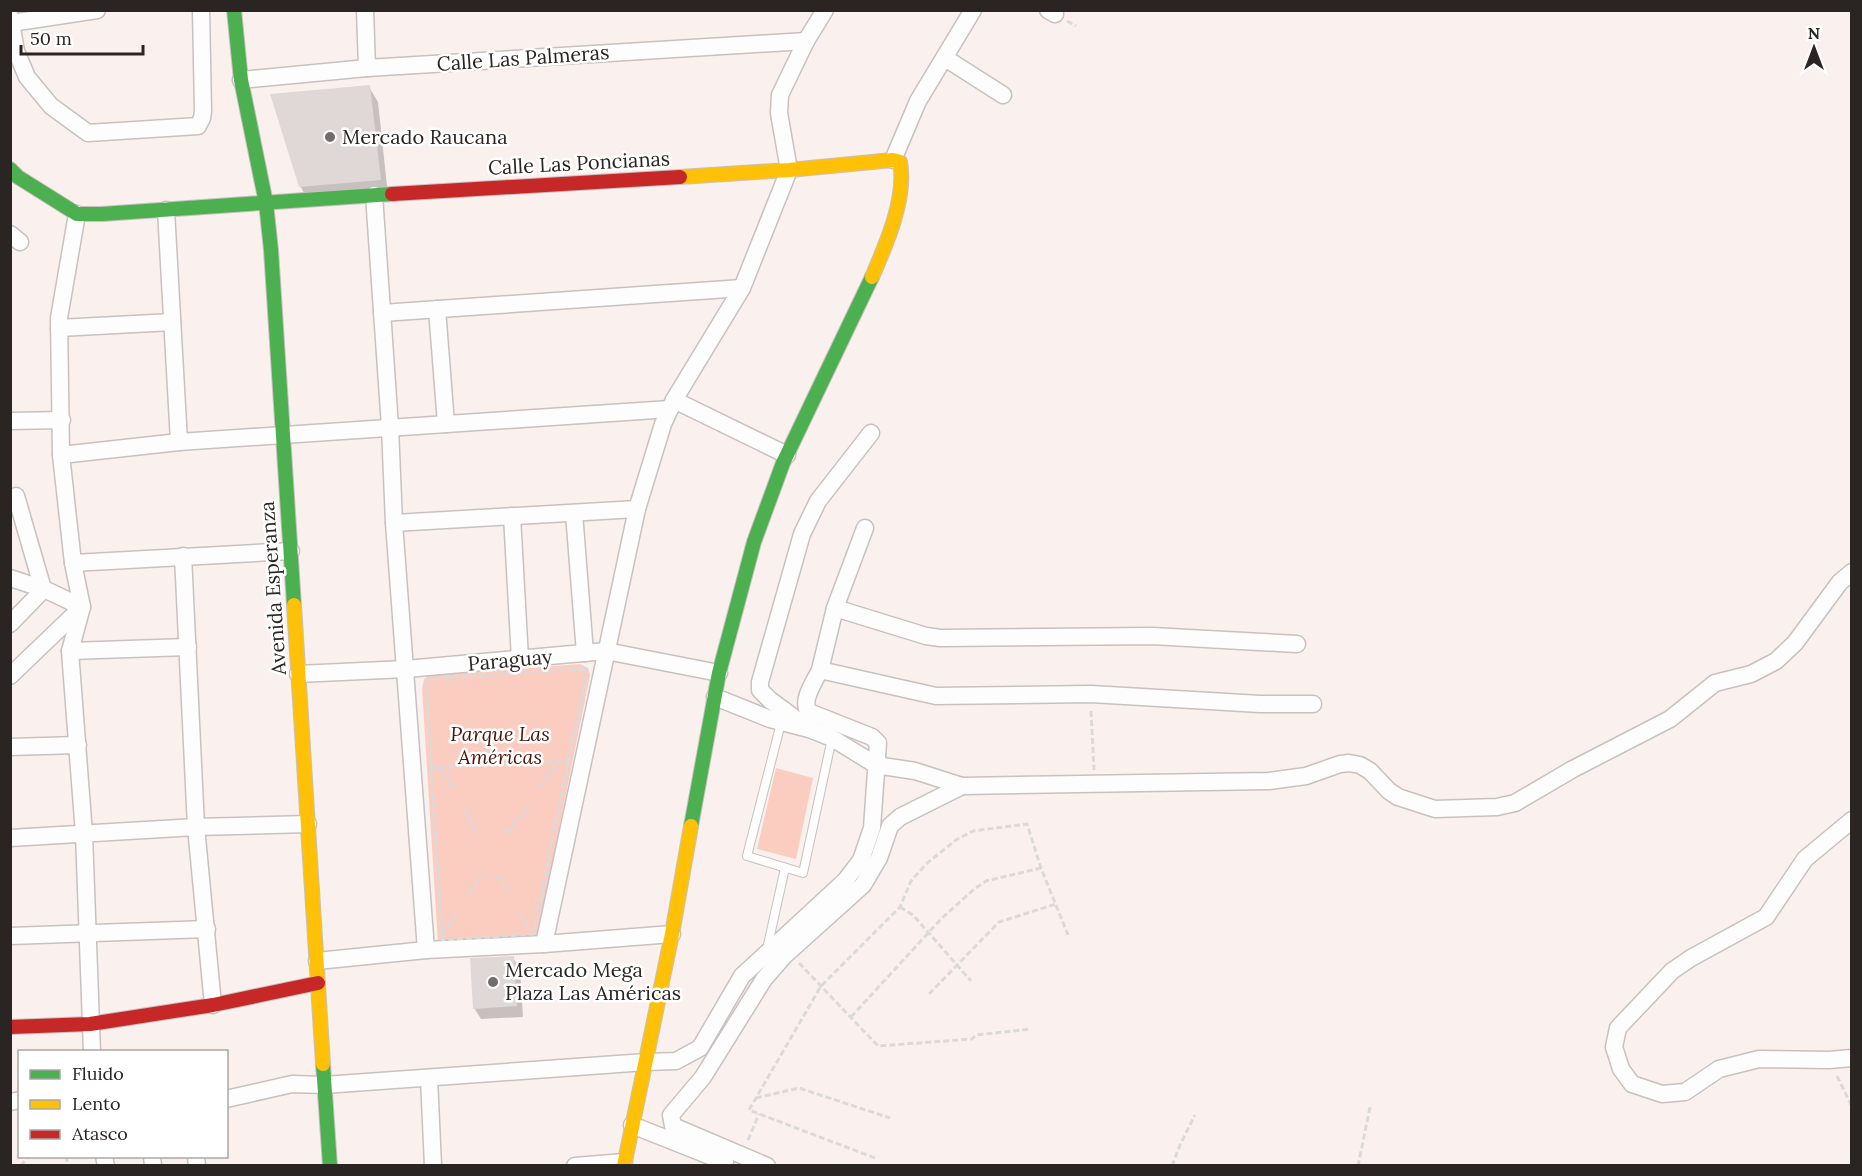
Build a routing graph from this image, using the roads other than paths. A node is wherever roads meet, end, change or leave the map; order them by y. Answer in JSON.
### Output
{"nodes":[{"id":1,"x":97,"y":10,"type":"edge"},
{"id":2,"x":201,"y":10,"type":"edge"},
{"id":3,"x":234,"y":10,"type":"edge"},
{"id":4,"x":365,"y":10,"type":"edge"},
{"id":5,"x":825,"y":10,"type":"edge"},
{"id":6,"x":973,"y":10,"type":"edge"},
{"id":7,"x":11,"y":20,"type":"edge"},
{"id":8,"x":806,"y":41,"type":"junction"},
{"id":9,"x":945,"y":58,"type":"junction"},
{"id":10,"x":367,"y":68,"type":"junction"},
{"id":11,"x":241,"y":80,"type":"junction"},
{"id":12,"x":1003,"y":95,"type":"dead end"},
{"id":13,"x":893,"y":160,"type":"junction"},
{"id":14,"x":10,"y":169,"type":"edge"},
{"id":15,"x":789,"y":170,"type":"junction"},
{"id":16,"x":374,"y":195,"type":"junction"},
{"id":17,"x":266,"y":203,"type":"junction"},
{"id":18,"x":166,"y":210,"type":"junction"},
{"id":19,"x":77,"y":214,"type":"junction"},
{"id":20,"x":742,"y":288,"type":"junction"},
{"id":21,"x":437,"y":309,"type":"junction"},
{"id":22,"x":382,"y":313,"type":"junction"},
{"id":23,"x":172,"y":322,"type":"junction"},
{"id":24,"x":59,"y":328,"type":"junction"},
{"id":25,"x":672,"y":404,"type":"junction"},
{"id":26,"x":62,"y":420,"type":"junction"},
{"id":27,"x":10,"y":421,"type":"edge"},
{"id":28,"x":446,"y":424,"type":"junction"},
{"id":29,"x":390,"y":427,"type":"junction"},
{"id":30,"x":871,"y":432,"type":"dead end"},
{"id":31,"x":283,"y":436,"type":"junction"},
{"id":32,"x":179,"y":442,"type":"junction"},
{"id":33,"x":61,"y":455,"type":"junction"},
{"id":34,"x":787,"y":455,"type":"junction"},
{"id":35,"x":16,"y":496,"type":"dead end"},
{"id":36,"x":637,"y":509,"type":"junction"},
{"id":37,"x":574,"y":513,"type":"junction"},
{"id":38,"x":512,"y":516,"type":"junction"},
{"id":39,"x":394,"y":523,"type":"junction"},
{"id":40,"x":865,"y":528,"type":"dead end"},
{"id":41,"x":291,"y":551,"type":"junction"},
{"id":42,"x":183,"y":556,"type":"junction"},
{"id":43,"x":73,"y":563,"type":"junction"},
{"id":44,"x":1851,"y":572,"type":"edge"},
{"id":45,"x":10,"y":578,"type":"edge"},
{"id":46,"x":44,"y":589,"type":"junction"},
{"id":47,"x":82,"y":607,"type":"junction"},
{"id":48,"x":835,"y":608,"type":"junction"},
{"id":49,"x":10,"y":624,"type":"edge"},
{"id":50,"x":1297,"y":644,"type":"dead end"},
{"id":51,"x":188,"y":647,"type":"junction"},
{"id":52,"x":70,"y":651,"type":"junction"},
{"id":53,"x":606,"y":651,"type":"junction"},
{"id":54,"x":585,"y":653,"type":"junction"},
{"id":55,"x":520,"y":659,"type":"junction"},
{"id":56,"x":406,"y":669,"type":"junction"},
{"id":57,"x":820,"y":670,"type":"junction"},
{"id":58,"x":719,"y":673,"type":"junction"},
{"id":59,"x":298,"y":674,"type":"junction"},
{"id":60,"x":10,"y":676,"type":"edge"},
{"id":61,"x":715,"y":697,"type":"junction"},
{"id":62,"x":1313,"y":704,"type":"dead end"},
{"id":63,"x":781,"y":723,"type":"junction"},
{"id":64,"x":809,"y":729,"type":"junction"},
{"id":65,"x":832,"y":738,"type":"junction"},
{"id":66,"x":78,"y":745,"type":"junction"},
{"id":67,"x":10,"y":747,"type":"edge"},
{"id":68,"x":876,"y":765,"type":"junction"},
{"id":69,"x":962,"y":786,"type":"junction"},
{"id":70,"x":1851,"y":820,"type":"edge"},
{"id":71,"x":308,"y":824,"type":"junction"},
{"id":72,"x":196,"y":827,"type":"junction"},
{"id":73,"x":84,"y":834,"type":"junction"},
{"id":74,"x":10,"y":838,"type":"edge"},
{"id":75,"x":785,"y":868,"type":"junction"},
{"id":76,"x":207,"y":929,"type":"junction"},
{"id":77,"x":88,"y":932,"type":"junction"},
{"id":78,"x":672,"y":934,"type":"junction"},
{"id":79,"x":10,"y":936,"type":"edge"},
{"id":80,"x":431,"y":940,"type":"junction"},
{"id":81,"x":544,"y":944,"type":"junction"},
{"id":82,"x":766,"y":953,"type":"junction"},
{"id":83,"x":317,"y":961,"type":"junction"},
{"id":84,"x":318,"y":982,"type":"junction"},
{"id":85,"x":213,"y":1005,"type":"junction"},
{"id":86,"x":90,"y":1024,"type":"junction"},
{"id":87,"x":10,"y":1027,"type":"edge"},
{"id":88,"x":92,"y":1050,"type":"edge"},
{"id":89,"x":1851,"y":1058,"type":"edge"},
{"id":90,"x":646,"y":1062,"type":"junction"},
{"id":91,"x":429,"y":1078,"type":"junction"},
{"id":92,"x":324,"y":1085,"type":"junction"},
{"id":93,"x":228,"y":1099,"type":"edge"},
{"id":94,"x":632,"y":1125,"type":"junction"},
{"id":95,"x":730,"y":1158,"type":"edge"},
{"id":96,"x":624,"y":1164,"type":"edge"},
{"id":97,"x":330,"y":1166,"type":"edge"},
{"id":98,"x":433,"y":1166,"type":"edge"},
{"id":99,"x":575,"y":1166,"type":"edge"},
{"id":100,"x":767,"y":1166,"type":"edge"}],
"edges":[{"from":1,"to":7,"type":"street"},
{"from":2,"to":7,"type":"street"},
{"from":3,"to":11,"type":"street","name":"Avenida Esperanza"},
{"from":4,"to":10,"type":"street"},
{"from":5,"to":8,"type":"street"},
{"from":6,"to":9,"type":"street"},
{"from":8,"to":10,"type":"street","name":"Calle Las Palmeras"},
{"from":8,"to":15,"type":"street"},
{"from":9,"to":12,"type":"street"},
{"from":9,"to":13,"type":"street"},
{"from":10,"to":11,"type":"street","name":"Calle Las Palmeras"},
{"from":11,"to":17,"type":"street","name":"Avenida Esperanza"},
{"from":13,"to":15,"type":"street","name":"Calle Las Poncianas"},
{"from":13,"to":34,"type":"street"},
{"from":14,"to":19,"type":"street"},
{"from":15,"to":16,"type":"street","name":"Calle Las Poncianas"},
{"from":15,"to":20,"type":"street"},
{"from":16,"to":17,"type":"street","name":"Calle Las Poncianas"},
{"from":16,"to":22,"type":"street"},
{"from":17,"to":18,"type":"street","name":"Calle Las Poncianas"},
{"from":17,"to":31,"type":"street","name":"Avenida Esperanza"},
{"from":18,"to":19,"type":"street","name":"Calle Las Poncianas"},
{"from":18,"to":23,"type":"street"},
{"from":19,"to":24,"type":"street"},
{"from":20,"to":21,"type":"street"},
{"from":20,"to":25,"type":"street"},
{"from":21,"to":22,"type":"street"},
{"from":21,"to":28,"type":"street"},
{"from":22,"to":29,"type":"street"},
{"from":23,"to":24,"type":"street"},
{"from":23,"to":32,"type":"street"},
{"from":24,"to":26,"type":"street"},
{"from":25,"to":28,"type":"street"},
{"from":25,"to":34,"type":"street"},
{"from":25,"to":36,"type":"street"},
{"from":26,"to":27,"type":"street"},
{"from":26,"to":33,"type":"street"},
{"from":28,"to":29,"type":"street"},
{"from":29,"to":31,"type":"street"},
{"from":29,"to":39,"type":"street"},
{"from":30,"to":64,"type":"street"},
{"from":31,"to":32,"type":"street"},
{"from":31,"to":41,"type":"street","name":"Avenida Esperanza"},
{"from":32,"to":33,"type":"street"},
{"from":33,"to":43,"type":"street"},
{"from":34,"to":58,"type":"street"},
{"from":35,"to":46,"type":"street"},
{"from":36,"to":37,"type":"street"},
{"from":36,"to":53,"type":"street"},
{"from":37,"to":38,"type":"street"},
{"from":37,"to":54,"type":"street"},
{"from":38,"to":39,"type":"street"},
{"from":38,"to":55,"type":"street"},
{"from":39,"to":56,"type":"street"},
{"from":40,"to":48,"type":"street"},
{"from":41,"to":42,"type":"street"},
{"from":41,"to":59,"type":"street","name":"Avenida Esperanza"},
{"from":42,"to":43,"type":"street"},
{"from":42,"to":51,"type":"street"},
{"from":43,"to":47,"type":"street"},
{"from":44,"to":69,"type":"street"},
{"from":45,"to":46,"type":"street"},
{"from":46,"to":47,"type":"street"},
{"from":46,"to":49,"type":"street"},
{"from":47,"to":52,"type":"street"},
{"from":47,"to":60,"type":"street"},
{"from":48,"to":50,"type":"street"},
{"from":48,"to":57,"type":"street"},
{"from":51,"to":52,"type":"street"},
{"from":51,"to":72,"type":"street"},
{"from":52,"to":66,"type":"street"},
{"from":53,"to":54,"type":"street","name":"Paraguay"},
{"from":53,"to":58,"type":"street","name":"Paraguay"},
{"from":53,"to":81,"type":"street"},
{"from":54,"to":55,"type":"street","name":"Paraguay"},
{"from":55,"to":56,"type":"street","name":"Paraguay"},
{"from":56,"to":59,"type":"street","name":"Paraguay"},
{"from":56,"to":80,"type":"street"},
{"from":57,"to":62,"type":"street"},
{"from":57,"to":68,"type":"street"},
{"from":58,"to":61,"type":"street"},
{"from":59,"to":71,"type":"street","name":"Avenida Esperanza"},
{"from":61,"to":63,"type":"street"},
{"from":61,"to":78,"type":"street"},
{"from":63,"to":64,"type":"street"},
{"from":63,"to":75,"type":"lane"},
{"from":64,"to":65,"type":"street"},
{"from":65,"to":68,"type":"street"},
{"from":65,"to":75,"type":"lane"},
{"from":66,"to":67,"type":"street"},
{"from":66,"to":73,"type":"street"},
{"from":68,"to":69,"type":"street"},
{"from":68,"to":82,"type":"street"},
{"from":69,"to":95,"type":"street"},
{"from":70,"to":89,"type":"street"},
{"from":71,"to":72,"type":"street"},
{"from":71,"to":83,"type":"street","name":"Avenida Esperanza"},
{"from":72,"to":73,"type":"street"},
{"from":72,"to":76,"type":"street"},
{"from":73,"to":74,"type":"street"},
{"from":73,"to":77,"type":"street"},
{"from":75,"to":82,"type":"lane"},
{"from":76,"to":77,"type":"street"},
{"from":76,"to":85,"type":"street"},
{"from":77,"to":79,"type":"street"},
{"from":77,"to":86,"type":"street"},
{"from":78,"to":81,"type":"street"},
{"from":78,"to":90,"type":"street"},
{"from":80,"to":81,"type":"street"},
{"from":80,"to":83,"type":"street"},
{"from":82,"to":90,"type":"street"},
{"from":83,"to":84,"type":"street","name":"Avenida Esperanza"},
{"from":84,"to":85,"type":"street"},
{"from":84,"to":92,"type":"street","name":"Avenida Esperanza"},
{"from":85,"to":86,"type":"street"},
{"from":86,"to":87,"type":"street"},
{"from":86,"to":88,"type":"street"},
{"from":90,"to":91,"type":"street"},
{"from":90,"to":94,"type":"street"},
{"from":91,"to":92,"type":"street"},
{"from":91,"to":98,"type":"street"},
{"from":92,"to":93,"type":"street"},
{"from":92,"to":97,"type":"street","name":"Avenida Esperanza"},
{"from":94,"to":95,"type":"street"},
{"from":94,"to":96,"type":"street"},
{"from":95,"to":100,"type":"street"},
{"from":96,"to":99,"type":"street"}]}
